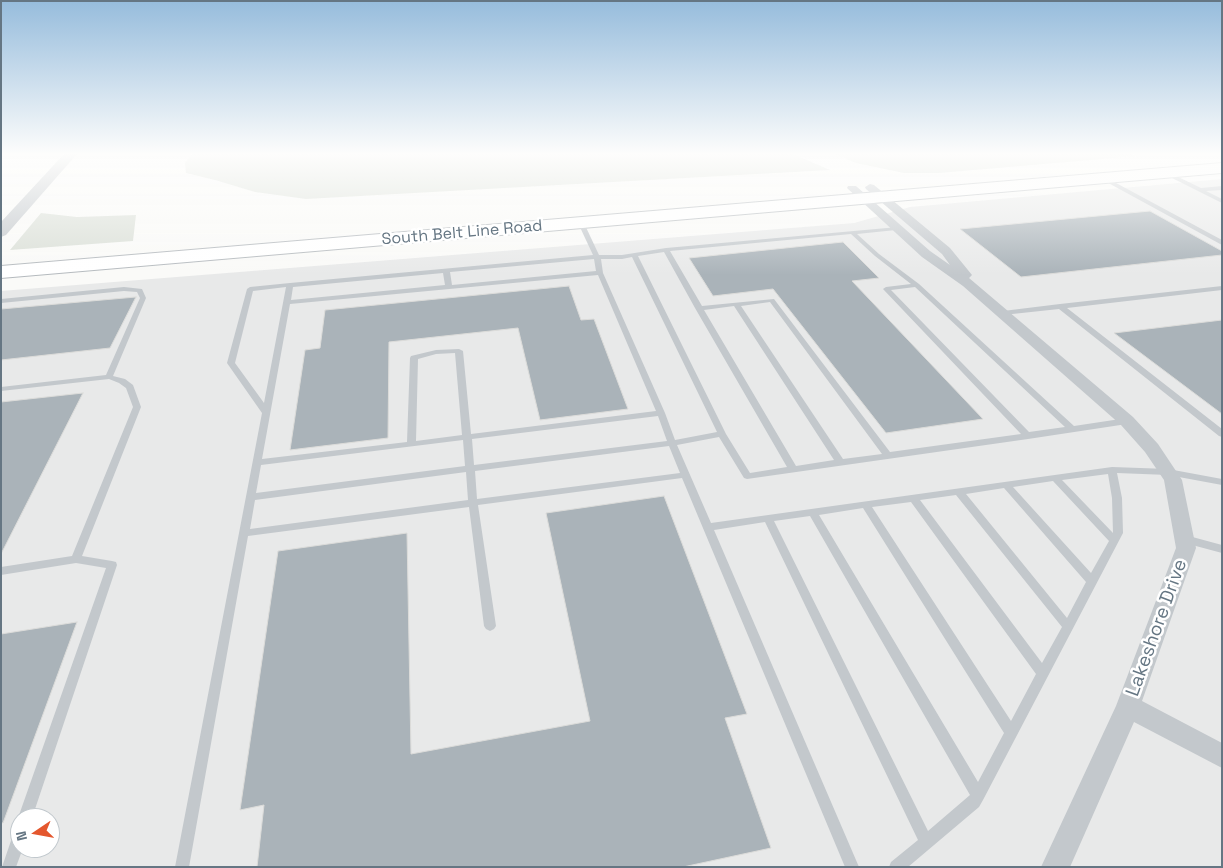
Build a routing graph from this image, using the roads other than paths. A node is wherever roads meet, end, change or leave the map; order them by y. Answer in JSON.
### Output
{"nodes":[{"id":1,"x":34,"y":195,"type":"edge"},
{"id":2,"x":849,"y":195,"type":"edge"},
{"id":3,"x":868,"y":195,"type":"edge"},
{"id":4,"x":869,"y":195,"type":"edge"},
{"id":5,"x":1133,"y":195,"type":"edge"},
{"id":6,"x":1209,"y":195,"type":"edge"},
{"id":7,"x":1222,"y":201,"type":"edge"},
{"id":8,"x":579,"y":217,"type":"junction"},
{"id":9,"x":896,"y":228,"type":"junction"},
{"id":10,"x":1,"y":232,"type":"edge"},
{"id":11,"x":852,"y":232,"type":"junction"},
{"id":12,"x":1222,"y":244,"type":"edge"},
{"id":13,"x":666,"y":250,"type":"junction"},
{"id":14,"x":634,"y":254,"type":"junction"},
{"id":15,"x":597,"y":257,"type":"junction"},
{"id":16,"x":1,"y":258,"type":"edge"},
{"id":17,"x":446,"y":270,"type":"junction"},
{"id":18,"x":1,"y":272,"type":"edge"},
{"id":19,"x":600,"y":273,"type":"junction"},
{"id":20,"x":968,"y":283,"type":"junction"},
{"id":21,"x":290,"y":285,"type":"junction"},
{"id":22,"x":917,"y":285,"type":"junction"},
{"id":23,"x":449,"y":287,"type":"junction"},
{"id":24,"x":1222,"y":288,"type":"edge"},
{"id":25,"x":1,"y":301,"type":"edge"},
{"id":26,"x":287,"y":302,"type":"junction"},
{"id":27,"x":736,"y":304,"type":"junction"},
{"id":28,"x":1060,"y":306,"type":"junction"},
{"id":29,"x":699,"y":308,"type":"junction"},
{"id":30,"x":1003,"y":313,"type":"junction"},
{"id":31,"x":109,"y":377,"type":"junction"},
{"id":32,"x":1,"y":389,"type":"edge"},
{"id":33,"x":266,"y":412,"type":"junction"},
{"id":34,"x":661,"y":413,"type":"junction"},
{"id":35,"x":1127,"y":422,"type":"junction"},
{"id":36,"x":1072,"y":429,"type":"junction"},
{"id":37,"x":722,"y":434,"type":"junction"},
{"id":38,"x":1222,"y":434,"type":"edge"},
{"id":39,"x":1028,"y":436,"type":"junction"},
{"id":40,"x":468,"y":437,"type":"junction"},
{"id":41,"x":672,"y":443,"type":"junction"},
{"id":42,"x":411,"y":444,"type":"junction"},
{"id":43,"x":888,"y":456,"type":"junction"},
{"id":44,"x":840,"y":462,"type":"junction"},
{"id":45,"x":257,"y":463,"type":"junction"},
{"id":46,"x":471,"y":469,"type":"junction"},
{"id":47,"x":793,"y":469,"type":"junction"},
{"id":48,"x":1112,"y":470,"type":"junction"},
{"id":49,"x":1168,"y":472,"type":"junction"},
{"id":50,"x":686,"y":475,"type":"junction"},
{"id":51,"x":1055,"y":478,"type":"junction"},
{"id":52,"x":1222,"y":482,"type":"edge"},
{"id":53,"x":1006,"y":485,"type":"junction"},
{"id":54,"x":958,"y":492,"type":"junction"},
{"id":55,"x":250,"y":497,"type":"junction"},
{"id":56,"x":913,"y":498,"type":"junction"},
{"id":57,"x":473,"y":503,"type":"junction"},
{"id":58,"x":866,"y":505,"type":"junction"},
{"id":59,"x":813,"y":512,"type":"junction"},
{"id":60,"x":768,"y":519,"type":"junction"},
{"id":61,"x":708,"y":527,"type":"junction"},
{"id":62,"x":244,"y":533,"type":"junction"},
{"id":63,"x":1185,"y":539,"type":"junction"},
{"id":64,"x":1114,"y":540,"type":"junction"},
{"id":65,"x":1222,"y":549,"type":"edge"},
{"id":66,"x":76,"y":559,"type":"junction"},
{"id":67,"x":1,"y":571,"type":"edge"},
{"id":68,"x":1092,"y":581,"type":"junction"},
{"id":69,"x":490,"y":626,"type":"dead end"},
{"id":70,"x":1068,"y":627,"type":"junction"},
{"id":71,"x":1043,"y":674,"type":"junction"},
{"id":72,"x":1128,"y":706,"type":"junction"},
{"id":73,"x":1011,"y":733,"type":"junction"},
{"id":74,"x":1222,"y":756,"type":"edge"},
{"id":75,"x":978,"y":795,"type":"junction"},
{"id":76,"x":28,"y":808,"type":"edge"},
{"id":77,"x":926,"y":842,"type":"junction"},
{"id":78,"x":182,"y":867,"type":"edge"},
{"id":79,"x":852,"y":867,"type":"edge"},
{"id":80,"x":896,"y":867,"type":"edge"},
{"id":81,"x":1055,"y":867,"type":"edge"}],
"edges":[{"from":1,"to":10,"type":"street"},
{"from":2,"to":8,"type":"main road","name":"South Belt Line Road"},
{"from":3,"to":9,"type":"street","name":"Lakeshore Drive"},
{"from":4,"to":20,"type":"street","name":"Lakeshore Drive"},
{"from":5,"to":12,"type":"lane"},
{"from":6,"to":7,"type":"lane"},
{"from":8,"to":15,"type":"lane"},
{"from":8,"to":16,"type":"main road","name":"South Belt Line Road"},
{"from":8,"to":18,"type":"main road","name":"South Belt Line Road"},
{"from":9,"to":11,"type":"lane"},
{"from":9,"to":20,"type":"street","name":"Lakeshore Drive"},
{"from":11,"to":13,"type":"lane"},
{"from":11,"to":22,"type":"lane"},
{"from":13,"to":14,"type":"lane"},
{"from":13,"to":29,"type":"lane"},
{"from":14,"to":15,"type":"lane"},
{"from":14,"to":37,"type":"lane"},
{"from":15,"to":17,"type":"lane"},
{"from":15,"to":19,"type":"lane"},
{"from":17,"to":21,"type":"lane"},
{"from":17,"to":23,"type":"lane"},
{"from":19,"to":23,"type":"lane"},
{"from":19,"to":34,"type":"lane"},
{"from":20,"to":30,"type":"street","name":"Lakeshore Drive"},
{"from":21,"to":26,"type":"lane"},
{"from":21,"to":33,"type":"lane"},
{"from":22,"to":36,"type":"lane"},
{"from":22,"to":39,"type":"lane"},
{"from":23,"to":26,"type":"lane"},
{"from":24,"to":28,"type":"lane"},
{"from":25,"to":31,"type":"lane"},
{"from":26,"to":33,"type":"lane"},
{"from":27,"to":29,"type":"lane"},
{"from":27,"to":43,"type":"lane"},
{"from":27,"to":44,"type":"lane"},
{"from":28,"to":30,"type":"lane"},
{"from":28,"to":38,"type":"lane"},
{"from":29,"to":47,"type":"lane"},
{"from":30,"to":35,"type":"street","name":"Lakeshore Drive"},
{"from":31,"to":32,"type":"lane"},
{"from":31,"to":66,"type":"lane"},
{"from":33,"to":45,"type":"lane"},
{"from":34,"to":40,"type":"lane"},
{"from":34,"to":41,"type":"lane"},
{"from":35,"to":36,"type":"lane"},
{"from":35,"to":49,"type":"street","name":"Lakeshore Drive"},
{"from":36,"to":39,"type":"lane"},
{"from":37,"to":41,"type":"lane"},
{"from":37,"to":47,"type":"lane"},
{"from":39,"to":43,"type":"lane"},
{"from":40,"to":42,"type":"lane"},
{"from":40,"to":42,"type":"lane"},
{"from":40,"to":46,"type":"lane"},
{"from":41,"to":46,"type":"lane"},
{"from":41,"to":50,"type":"lane"},
{"from":42,"to":45,"type":"lane"},
{"from":43,"to":44,"type":"lane"},
{"from":44,"to":47,"type":"lane"},
{"from":45,"to":55,"type":"lane"},
{"from":46,"to":55,"type":"lane"},
{"from":46,"to":57,"type":"lane"},
{"from":48,"to":49,"type":"lane"},
{"from":48,"to":51,"type":"lane"},
{"from":48,"to":64,"type":"lane"},
{"from":49,"to":52,"type":"lane"},
{"from":49,"to":63,"type":"street","name":"Lakeshore Drive"},
{"from":50,"to":57,"type":"lane"},
{"from":50,"to":61,"type":"lane"},
{"from":51,"to":53,"type":"lane"},
{"from":51,"to":64,"type":"lane"},
{"from":53,"to":54,"type":"lane"},
{"from":53,"to":68,"type":"lane"},
{"from":54,"to":56,"type":"lane"},
{"from":54,"to":70,"type":"lane"},
{"from":55,"to":62,"type":"lane"},
{"from":56,"to":58,"type":"lane"},
{"from":56,"to":71,"type":"lane"},
{"from":57,"to":62,"type":"lane"},
{"from":57,"to":69,"type":"lane"},
{"from":58,"to":59,"type":"lane"},
{"from":58,"to":73,"type":"lane"},
{"from":59,"to":60,"type":"lane"},
{"from":59,"to":75,"type":"lane"},
{"from":60,"to":61,"type":"lane"},
{"from":60,"to":77,"type":"lane"},
{"from":61,"to":79,"type":"lane"},
{"from":62,"to":78,"type":"lane"},
{"from":63,"to":65,"type":"lane"},
{"from":63,"to":72,"type":"street","name":"Lakeshore Drive"},
{"from":64,"to":68,"type":"lane"},
{"from":66,"to":67,"type":"lane"},
{"from":66,"to":76,"type":"lane"},
{"from":68,"to":70,"type":"lane"},
{"from":70,"to":71,"type":"lane"},
{"from":71,"to":73,"type":"lane"},
{"from":72,"to":74,"type":"street"},
{"from":72,"to":81,"type":"street","name":"Lakeshore Drive"},
{"from":73,"to":75,"type":"lane"},
{"from":75,"to":77,"type":"lane"},
{"from":77,"to":80,"type":"lane"}]}
